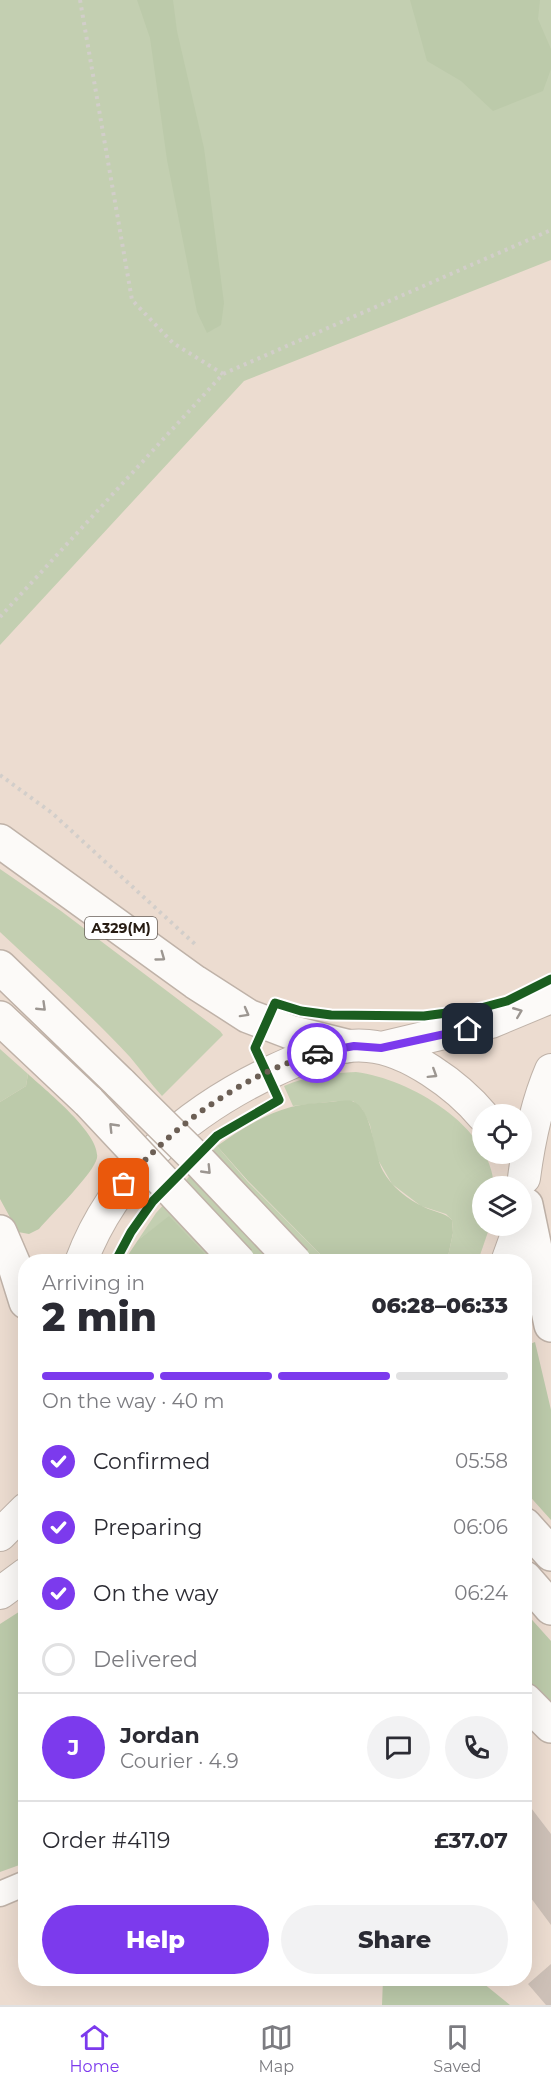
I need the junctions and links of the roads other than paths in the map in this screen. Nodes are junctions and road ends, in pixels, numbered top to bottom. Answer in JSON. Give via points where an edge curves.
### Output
{"nodes":[{"id":1,"x":0,"y":841,"type":"edge"},
{"id":2,"x":0,"y":967,"type":"edge"},
{"id":3,"x":551,"y":997,"type":"edge"},
{"id":4,"x":0,"y":1018,"type":"edge"},
{"id":5,"x":346,"y":1046,"type":"junction"},
{"id":6,"x":381,"y":1048,"type":"junction"},
{"id":7,"x":551,"y":1070,"type":"edge"},
{"id":8,"x":472,"y":1104,"type":"edge"},
{"id":9,"x":524,"y":1176,"type":"edge"},
{"id":10,"x":0,"y":1232,"type":"edge"},
{"id":11,"x":513,"y":1236,"type":"edge"},
{"id":12,"x":530,"y":1236,"type":"edge"},
{"id":13,"x":84,"y":1254,"type":"edge"},
{"id":14,"x":232,"y":1254,"type":"edge"},
{"id":15,"x":287,"y":1254,"type":"edge"},
{"id":16,"x":509,"y":1254,"type":"edge"},
{"id":17,"x":18,"y":1277,"type":"edge"},
{"id":18,"x":551,"y":1325,"type":"edge"},
{"id":19,"x":18,"y":1517,"type":"edge"},
{"id":20,"x":532,"y":1533,"type":"edge"},
{"id":21,"x":0,"y":1535,"type":"edge"},
{"id":22,"x":551,"y":1554,"type":"edge"},
{"id":23,"x":18,"y":1580,"type":"edge"},
{"id":24,"x":532,"y":1586,"type":"edge"},
{"id":25,"x":0,"y":1593,"type":"edge"},
{"id":26,"x":551,"y":1608,"type":"edge"},
{"id":27,"x":532,"y":1707,"type":"edge"},
{"id":28,"x":551,"y":1726,"type":"edge"},
{"id":29,"x":18,"y":1886,"type":"edge"},
{"id":30,"x":0,"y":1894,"type":"edge"}],
"edges":[{"from":1,"to":5,"type":"highway","number":"A329(M)","one_way":true,"via":[[232,1006],[266,1024]]},
{"from":2,"to":15,"type":"highway","one_way":true,"bridge":true,"via":[[201,1163]]},
{"from":6,"to":3,"type":"main road","one_way":true,"via":[[491,1022]]},
{"from":14,"to":4,"type":"highway","one_way":true,"bridge":true,"via":[[89,1102]]},
{"from":5,"to":6,"type":"main road"},
{"from":5,"to":13,"type":"main road","via":[[303,1057],[253,1081],[176,1131],[145,1158],[116,1194],[101,1216]]},
{"from":6,"to":8,"type":"main road","one_way":true,"via":[[435,1074]]},
{"from":7,"to":9,"type":"main road","via":[[533,1122]]},
{"from":10,"to":17,"type":"highway"},
{"from":11,"to":16,"type":"main road"},
{"from":12,"to":18,"type":"highway"},
{"from":19,"to":21,"type":"main road"},
{"from":20,"to":22,"type":"highway"},
{"from":23,"to":25,"type":"main road"},
{"from":24,"to":26,"type":"highway"},
{"from":27,"to":28,"type":"highway"},
{"from":29,"to":30,"type":"street"}]}
